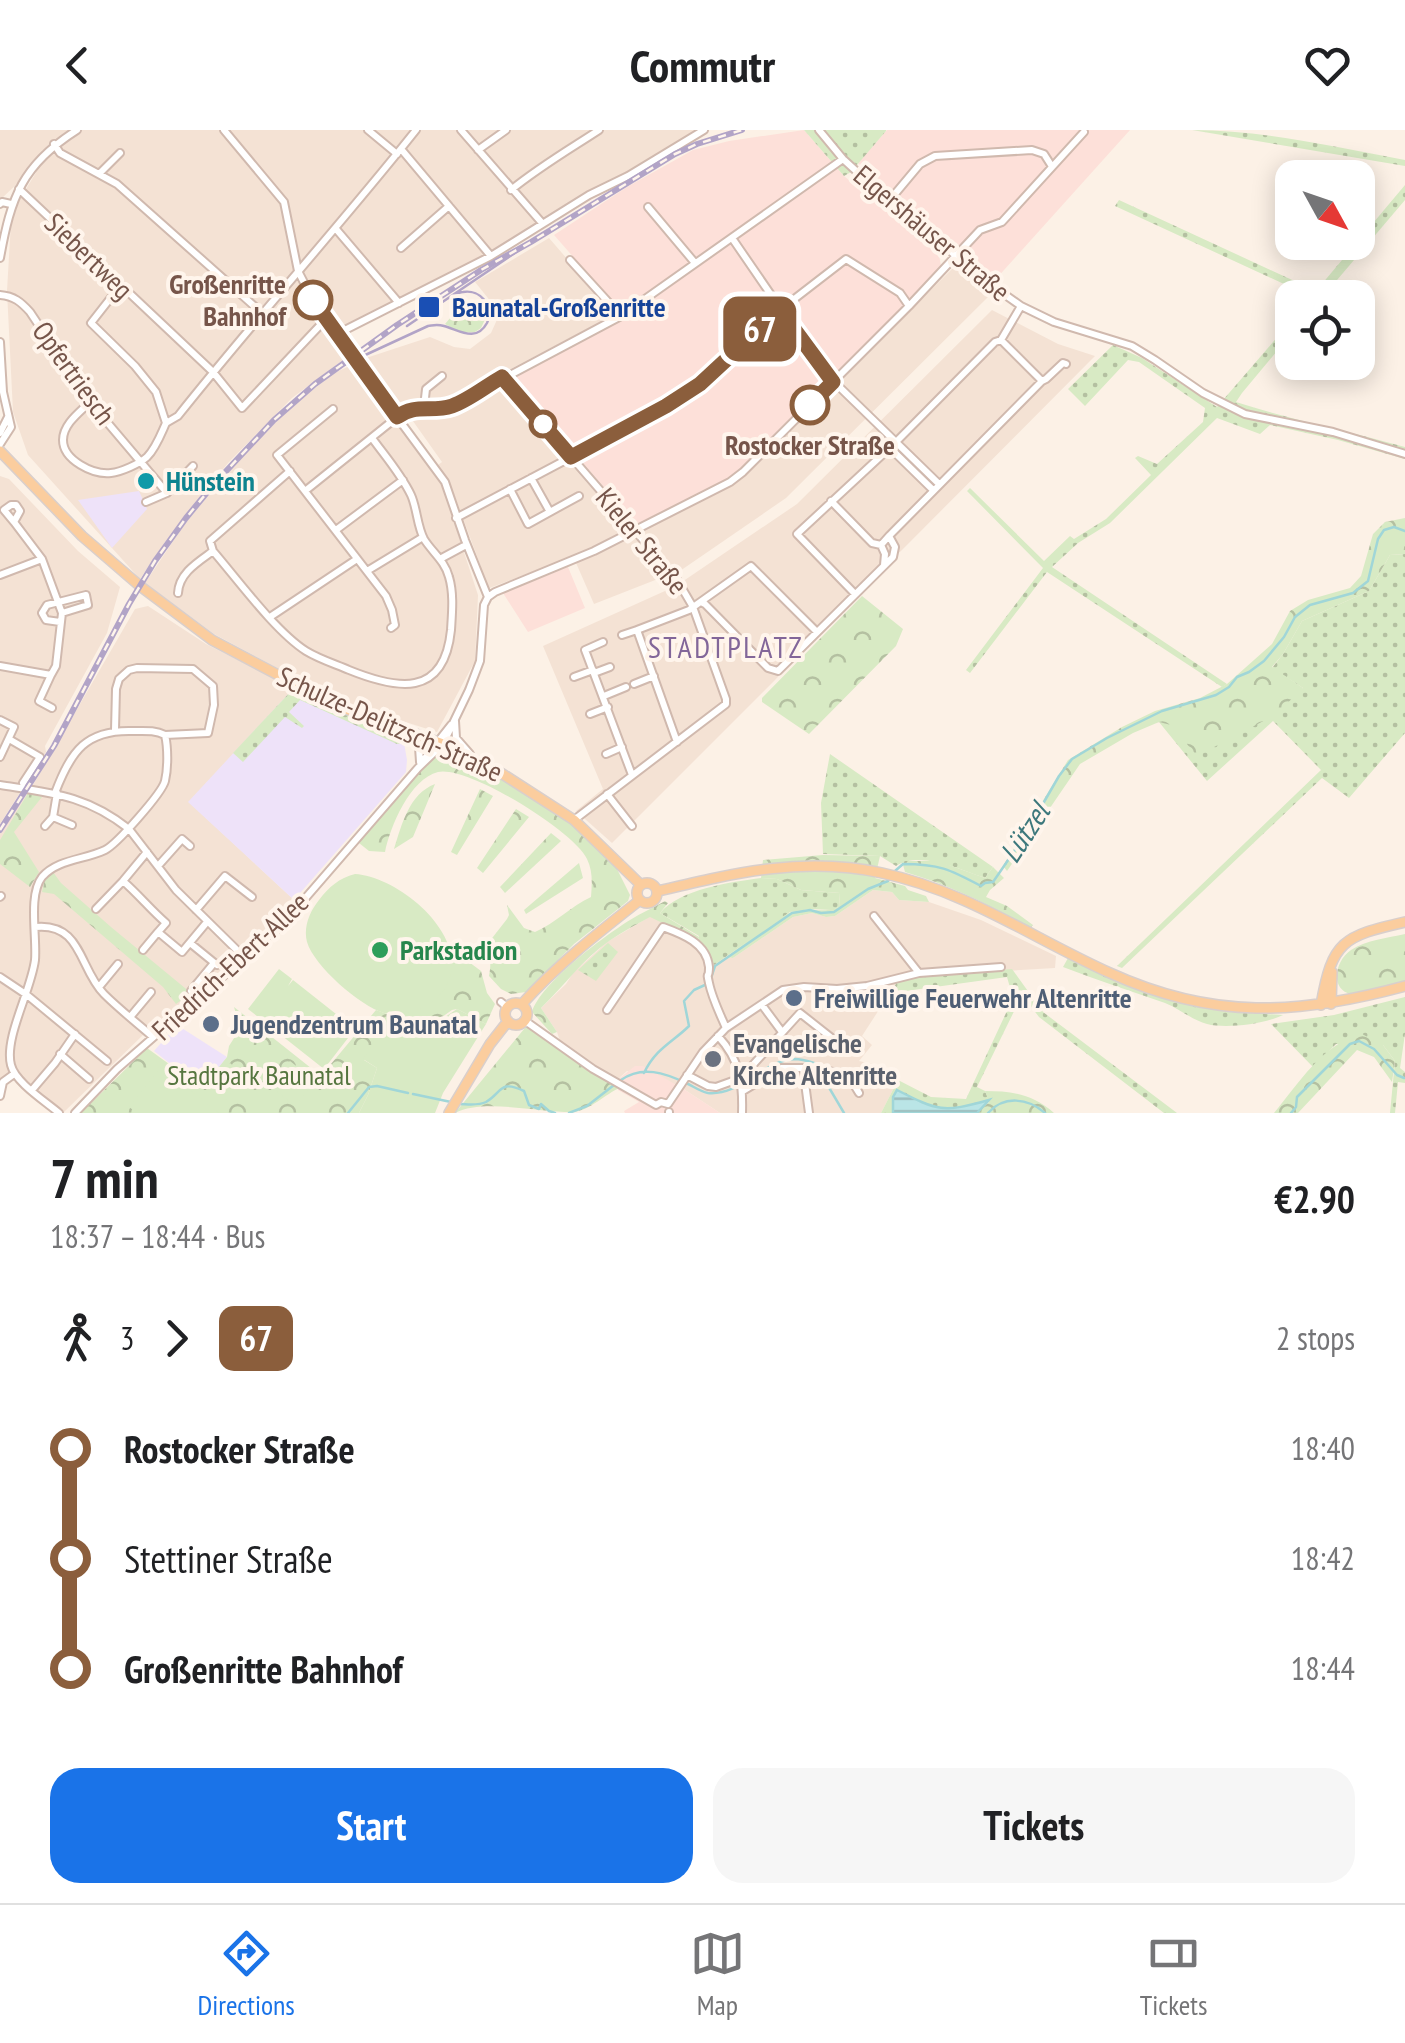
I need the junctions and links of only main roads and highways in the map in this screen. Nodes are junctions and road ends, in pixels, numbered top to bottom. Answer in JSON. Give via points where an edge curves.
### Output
{"nodes":[{"id":1,"x":0,"y":448,"type":"edge"},
{"id":2,"x":640,"y":885,"type":"junction"},
{"id":3,"x":658,"y":891,"type":"junction"},
{"id":4,"x":640,"y":900,"type":"junction"},
{"id":5,"x":1405,"y":923,"type":"edge"},
{"id":6,"x":1332,"y":982,"type":"junction"},
{"id":7,"x":1405,"y":986,"type":"edge"},
{"id":8,"x":1358,"y":999,"type":"junction"},
{"id":9,"x":522,"y":1004,"type":"junction"},
{"id":10,"x":1326,"y":1005,"type":"junction"},
{"id":11,"x":508,"y":1022,"type":"junction"},
{"id":12,"x":450,"y":1111,"type":"edge"}],
"edges":[{"from":1,"to":2,"type":"main road","name":"Schulze-Delitzsch-Straße","via":[[104,556],[212,640],[335,706],[439,743],[524,786],[574,820]]},
{"from":2,"to":3,"type":"main road","via":[[651,883]]},
{"from":2,"to":4,"type":"main road"},
{"from":3,"to":4,"type":"main road","via":[[652,902]]},
{"from":3,"to":10,"type":"main road","via":[[757,869],[878,872],[967,900],[1107,972],[1170,995],[1252,1009]]},
{"from":4,"to":9,"type":"main road","via":[[582,944]]},
{"from":5,"to":6,"type":"main road","via":[[1352,941],[1334,963]]},
{"from":5,"to":10,"type":"main road","via":[[1363,933],[1340,948],[1328,968]]},
{"from":6,"to":8,"type":"main road"},
{"from":6,"to":10,"type":"main road"},
{"from":7,"to":8,"type":"main road"},
{"from":8,"to":10,"type":"main road"},
{"from":9,"to":11,"type":"main road","via":[[524,1020]]},
{"from":9,"to":11,"type":"main road","via":[[504,1004]]},
{"from":11,"to":12,"type":"main road"}]}
